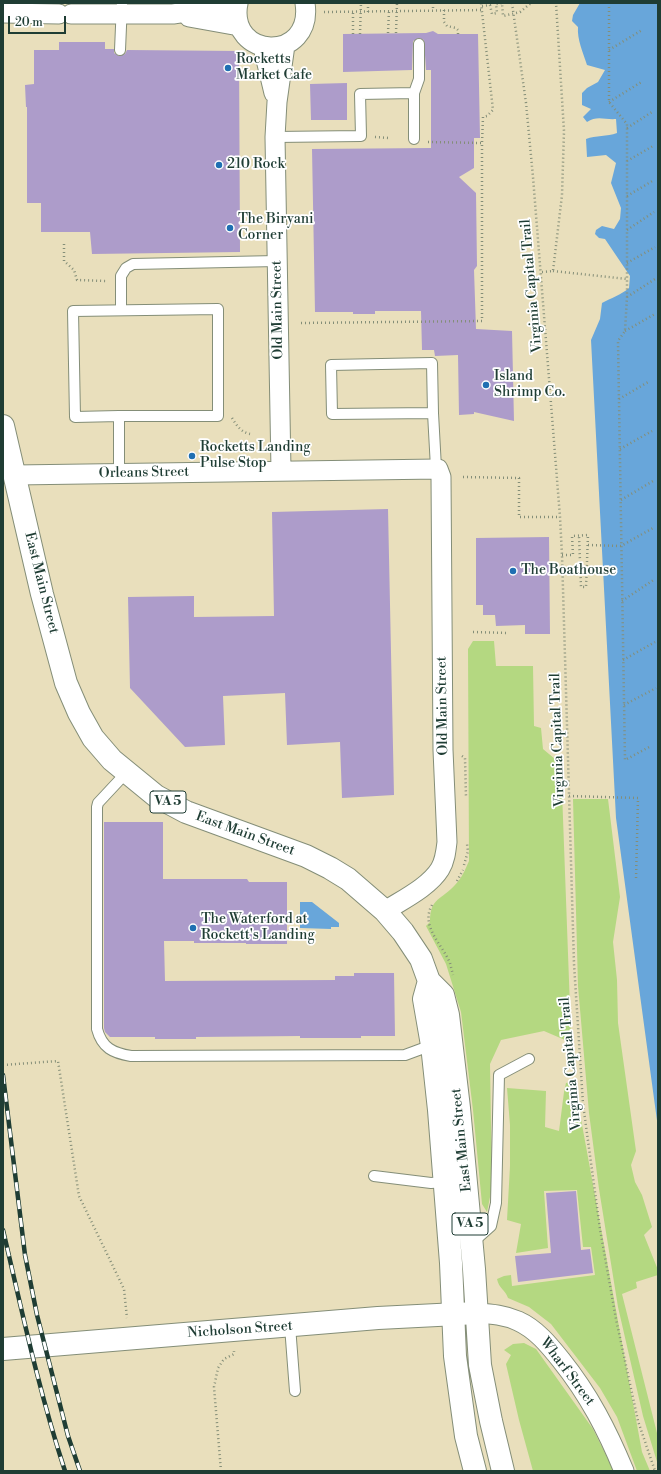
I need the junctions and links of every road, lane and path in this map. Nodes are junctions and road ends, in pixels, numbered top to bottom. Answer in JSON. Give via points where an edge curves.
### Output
{"nodes":[{"id":1,"x":238,"y":3,"type":"edge"},
{"id":2,"x":305,"y":3,"type":"edge"},
{"id":3,"x":361,"y":3,"type":"edge"},
{"id":4,"x":368,"y":3,"type":"edge"},
{"id":5,"x":397,"y":3,"type":"edge"},
{"id":6,"x":433,"y":3,"type":"edge"},
{"id":7,"x":512,"y":3,"type":"edge"},
{"id":8,"x":531,"y":3,"type":"edge"},
{"id":9,"x":556,"y":3,"type":"edge"},
{"id":10,"x":609,"y":3,"type":"edge"},
{"id":11,"x":482,"y":4,"type":"edge"},
{"id":12,"x":122,"y":9,"type":"edge"},
{"id":13,"x":444,"y":10,"type":"junction"},
{"id":14,"x":482,"y":10,"type":"junction"},
{"id":15,"x":389,"y":11,"type":"junction"},
{"id":16,"x":397,"y":11,"type":"junction"},
{"id":17,"x":433,"y":11,"type":"junction"},
{"id":18,"x":324,"y":12,"type":"dead end"},
{"id":19,"x":353,"y":12,"type":"junction"},
{"id":20,"x":361,"y":12,"type":"junction"},
{"id":21,"x":368,"y":12,"type":"junction"},
{"id":22,"x":3,"y":13,"type":"edge"},
{"id":23,"x":174,"y":14,"type":"junction"},
{"id":24,"x":513,"y":15,"type":"junction"},
{"id":25,"x":239,"y":26,"type":"junction"},
{"id":26,"x":642,"y":30,"type":"dead end"},
{"id":27,"x":388,"y":33,"type":"dead end"},
{"id":28,"x":396,"y":33,"type":"dead end"},
{"id":29,"x":353,"y":34,"type":"dead end"},
{"id":30,"x":360,"y":34,"type":"dead end"},
{"id":31,"x":458,"y":34,"type":"dead end"},
{"id":32,"x":419,"y":44,"type":"dead end"},
{"id":33,"x":285,"y":45,"type":"junction"},
{"id":34,"x":263,"y":47,"type":"junction"},
{"id":35,"x":120,"y":50,"type":"dead end"},
{"id":36,"x":609,"y":50,"type":"junction"},
{"id":37,"x":643,"y":80,"type":"dead end"},
{"id":38,"x":414,"y":92,"type":"junction"},
{"id":39,"x":276,"y":102,"type":"junction"},
{"id":40,"x":609,"y":102,"type":"junction"},
{"id":41,"x":652,"y":112,"type":"dead end"},
{"id":42,"x":627,"y":128,"type":"junction"},
{"id":43,"x":275,"y":137,"type":"junction"},
{"id":44,"x":372,"y":137,"type":"dead end"},
{"id":45,"x":389,"y":138,"type":"dead end"},
{"id":46,"x":418,"y":141,"type":"joint"},
{"id":47,"x":482,"y":143,"type":"junction"},
{"id":48,"x":653,"y":146,"type":"dead end"},
{"id":49,"x":627,"y":161,"type":"junction"},
{"id":50,"x":654,"y":180,"type":"dead end"},
{"id":51,"x":627,"y":196,"type":"junction"},
{"id":52,"x":654,"y":212,"type":"dead end"},
{"id":53,"x":627,"y":230,"type":"junction"},
{"id":54,"x":64,"y":244,"type":"dead end"},
{"id":55,"x":655,"y":247,"type":"dead end"},
{"id":56,"x":278,"y":261,"type":"junction"},
{"id":57,"x":627,"y":263,"type":"junction"},
{"id":58,"x":553,"y":271,"type":"junction"},
{"id":59,"x":542,"y":272,"type":"junction"},
{"id":60,"x":627,"y":278,"type":"junction"},
{"id":61,"x":655,"y":279,"type":"dead end"},
{"id":62,"x":121,"y":281,"type":"junction"},
{"id":63,"x":627,"y":297,"type":"junction"},
{"id":64,"x":121,"y":310,"type":"junction"},
{"id":65,"x":655,"y":314,"type":"dead end"},
{"id":66,"x":301,"y":323,"type":"dead end"},
{"id":67,"x":625,"y":331,"type":"junction"},
{"id":68,"x":650,"y":381,"type":"dead end"},
{"id":69,"x":619,"y":399,"type":"junction"},
{"id":70,"x":432,"y":412,"type":"junction"},
{"id":71,"x":119,"y":416,"type":"junction"},
{"id":72,"x":232,"y":418,"type":"dead end"},
{"id":73,"x":3,"y":426,"type":"edge"},
{"id":74,"x":652,"y":431,"type":"dead end"},
{"id":75,"x":250,"y":434,"type":"dead end"},
{"id":76,"x":620,"y":449,"type":"junction"},
{"id":77,"x":281,"y":470,"type":"junction"},
{"id":78,"x":438,"y":470,"type":"junction"},
{"id":79,"x":119,"y":473,"type":"junction"},
{"id":80,"x":15,"y":475,"type":"junction"},
{"id":81,"x":463,"y":478,"type":"dead end"},
{"id":82,"x":653,"y":481,"type":"dead end"},
{"id":83,"x":620,"y":500,"type":"junction"},
{"id":84,"x":560,"y":517,"type":"junction"},
{"id":85,"x":653,"y":528,"type":"dead end"},
{"id":86,"x":579,"y":536,"type":"junction"},
{"id":87,"x":588,"y":545,"type":"junction"},
{"id":88,"x":621,"y":546,"type":"junction"},
{"id":89,"x":562,"y":555,"type":"junction"},
{"id":90,"x":655,"y":579,"type":"dead end"},
{"id":91,"x":622,"y":601,"type":"junction"},
{"id":92,"x":473,"y":632,"type":"dead end"},
{"id":93,"x":507,"y":633,"type":"dead end"},
{"id":94,"x":655,"y":642,"type":"dead end"},
{"id":95,"x":623,"y":660,"type":"junction"},
{"id":96,"x":656,"y":688,"type":"dead end"},
{"id":97,"x":624,"y":705,"type":"junction"},
{"id":98,"x":651,"y":746,"type":"dead end"},
{"id":99,"x":126,"y":773,"type":"junction"},
{"id":100,"x":569,"y":796,"type":"junction"},
{"id":101,"x":636,"y":879,"type":"dead end"},
{"id":102,"x":385,"y":912,"type":"junction"},
{"id":103,"x":429,"y":981,"type":"junction"},
{"id":104,"x":432,"y":1045,"type":"junction"},
{"id":105,"x":529,"y":1059,"type":"dead end"},
{"id":106,"x":3,"y":1065,"type":"edge"},
{"id":107,"x":374,"y":1176,"type":"dead end"},
{"id":108,"x":444,"y":1182,"type":"junction"},
{"id":109,"x":472,"y":1243,"type":"junction"},
{"id":110,"x":477,"y":1313,"type":"junction"},
{"id":111,"x":454,"y":1314,"type":"junction"},
{"id":112,"x":290,"y":1326,"type":"junction"},
{"id":113,"x":129,"y":1338,"type":"junction"},
{"id":114,"x":234,"y":1347,"type":"dead end"},
{"id":115,"x":3,"y":1349,"type":"edge"},
{"id":116,"x":295,"y":1391,"type":"dead end"},
{"id":117,"x":221,"y":1471,"type":"edge"},
{"id":118,"x":475,"y":1471,"type":"edge"},
{"id":119,"x":503,"y":1471,"type":"edge"},
{"id":120,"x":624,"y":1471,"type":"edge"},
{"id":121,"x":655,"y":1471,"type":"edge"}],
"edges":[{"from":1,"to":23,"type":"street"},
{"from":1,"to":25,"type":"street"},
{"from":2,"to":33,"type":"street","via":[[305,23],[301,32]]},
{"from":3,"to":20,"type":"path"},
{"from":4,"to":21,"type":"path"},
{"from":5,"to":16,"type":"path"},
{"from":6,"to":17,"type":"path"},
{"from":7,"to":24,"type":"path","name":"Virginia Capital Trail"},
{"from":8,"to":24,"type":"path"},
{"from":9,"to":58,"type":"path","via":[[564,131],[562,195]]},
{"from":10,"to":36,"type":"path"},
{"from":11,"to":14,"type":"path"},
{"from":11,"to":24,"type":"path","via":[[490,4],[492,14],[497,13],[496,4],[502,3],[503,16]]},
{"from":12,"to":22,"type":"street","via":[[65,14]]},
{"from":12,"to":23,"type":"street"},
{"from":12,"to":35,"type":"lane"},
{"from":13,"to":14,"type":"path"},
{"from":13,"to":17,"type":"path"},
{"from":13,"to":31,"type":"path","via":[[444,22],[447,26],[456,28]]},
{"from":14,"to":47,"type":"path","via":[[493,110],[483,117]]},
{"from":15,"to":16,"type":"path"},
{"from":15,"to":21,"type":"path"},
{"from":15,"to":27,"type":"path"},
{"from":16,"to":17,"type":"path"},
{"from":16,"to":28,"type":"path"},
{"from":18,"to":19,"type":"path"},
{"from":19,"to":20,"type":"path"},
{"from":19,"to":29,"type":"path"},
{"from":20,"to":21,"type":"path"},
{"from":20,"to":30,"type":"path"},
{"from":23,"to":25,"type":"street"},
{"from":24,"to":59,"type":"path","name":"Virginia Capital Trail","via":[[526,103]]},
{"from":25,"to":34,"type":"street","via":[[245,36]]},
{"from":26,"to":36,"type":"path"},
{"from":32,"to":38,"type":"lane","via":[[419,79]]},
{"from":33,"to":34,"type":"street"},
{"from":33,"to":39,"type":"street","name":"Old Main Street"},
{"from":34,"to":39,"type":"street","name":"Old Main Street"},
{"from":36,"to":40,"type":"path"},
{"from":37,"to":40,"type":"path"},
{"from":38,"to":43,"type":"lane","via":[[360,94],[361,136]]},
{"from":38,"to":46,"type":"lane"},
{"from":39,"to":43,"type":"street","name":"Old Main Street"},
{"from":40,"to":42,"type":"path","via":[[627,124]]},
{"from":41,"to":42,"type":"path"},
{"from":42,"to":49,"type":"path"},
{"from":43,"to":56,"type":"street","name":"Old Main Street"},
{"from":44,"to":45,"type":"path"},
{"from":46,"to":47,"type":"path"},
{"from":47,"to":66,"type":"path","via":[[482,320]]},
{"from":48,"to":49,"type":"path"},
{"from":49,"to":51,"type":"path"},
{"from":50,"to":51,"type":"path"},
{"from":51,"to":53,"type":"path"},
{"from":52,"to":53,"type":"path"},
{"from":53,"to":57,"type":"path"},
{"from":54,"to":62,"type":"path","via":[[64,261],[74,270],[77,280]]},
{"from":55,"to":57,"type":"path"},
{"from":56,"to":62,"type":"lane","via":[[133,264],[126,268]]},
{"from":56,"to":77,"type":"street","name":"Old Main Street"},
{"from":57,"to":60,"type":"path"},
{"from":58,"to":59,"type":"path"},
{"from":58,"to":60,"type":"path"},
{"from":59,"to":84,"type":"path","name":"Virginia Capital Trail"},
{"from":60,"to":63,"type":"path"},
{"from":61,"to":63,"type":"path"},
{"from":62,"to":64,"type":"lane"},
{"from":63,"to":67,"type":"path"},
{"from":64,"to":71,"type":"lane","via":[[73,311],[75,416]]},
{"from":64,"to":71,"type":"lane","via":[[218,309],[218,416]]},
{"from":65,"to":67,"type":"path"},
{"from":67,"to":69,"type":"path","via":[[618,341]]},
{"from":68,"to":69,"type":"path"},
{"from":69,"to":76,"type":"path"},
{"from":70,"to":70,"type":"lane","via":[[432,363],[331,365],[332,414]]},
{"from":70,"to":78,"type":"lane"},
{"from":71,"to":79,"type":"lane"},
{"from":72,"to":75,"type":"path","via":[[240,430]]},
{"from":73,"to":80,"type":"main road","name":"East Main Street","number":"VA 5"},
{"from":74,"to":76,"type":"path"},
{"from":76,"to":83,"type":"path"},
{"from":77,"to":78,"type":"street","name":"Orleans Street"},
{"from":77,"to":79,"type":"street","name":"Orleans Street"},
{"from":78,"to":102,"type":"street","name":"Old Main Street","via":[[441,485],[446,856],[435,877]]},
{"from":79,"to":80,"type":"street","name":"Orleans Street"},
{"from":80,"to":99,"type":"main road","name":"East Main Street","number":"VA 5","via":[[42,594],[66,683],[93,738]]},
{"from":81,"to":84,"type":"path","via":[[519,478],[520,517]]},
{"from":82,"to":83,"type":"path"},
{"from":83,"to":88,"type":"path"},
{"from":84,"to":89,"type":"path","name":"Virginia Capital Trail"},
{"from":85,"to":88,"type":"path"},
{"from":86,"to":87,"type":"path","via":[[588,535]]},
{"from":86,"to":87,"type":"path","via":[[581,587],[586,587]]},
{"from":86,"to":89,"type":"path","via":[[572,536],[573,555]]},
{"from":87,"to":88,"type":"path"},
{"from":88,"to":91,"type":"path"},
{"from":89,"to":100,"type":"path","name":"Virginia Capital Trail"},
{"from":90,"to":91,"type":"path"},
{"from":91,"to":95,"type":"path"},
{"from":92,"to":93,"type":"path"},
{"from":94,"to":95,"type":"path"},
{"from":95,"to":97,"type":"path"},
{"from":96,"to":97,"type":"path"},
{"from":97,"to":98,"type":"path","via":[[625,760]]},
{"from":99,"to":102,"type":"main road","name":"East Main Street","number":"VA 5","via":[[156,796],[186,812],[306,856],[330,868]]},
{"from":99,"to":104,"type":"lane","via":[[97,807],[97,1029],[102,1042],[120,1054],[131,1056],[405,1055]]},
{"from":100,"to":101,"type":"path","via":[[638,798]]},
{"from":100,"to":121,"type":"path","name":"Virginia Capital Trail","via":[[579,1054],[592,1172],[615,1311],[638,1421]]},
{"from":102,"to":103,"type":"main road","name":"East Main Street","number":"VA 5","via":[[404,932],[421,959]]},
{"from":103,"to":104,"type":"main road","name":"East Main Street","number":"VA 5","via":[[424,999]]},
{"from":103,"to":109,"type":"main road","name":"East Main Street","number":"VA 5","via":[[443,995],[448,1015]]},
{"from":104,"to":108,"type":"main road","name":"East Main Street","number":"VA 5"},
{"from":105,"to":109,"type":"lane","via":[[498,1076],[496,1203],[491,1226]]},
{"from":106,"to":113,"type":"path","via":[[58,1061],[79,1196],[124,1289]]},
{"from":107,"to":108,"type":"lane","via":[[431,1183]]},
{"from":108,"to":111,"type":"main road","name":"East Main Street","number":"VA 5"},
{"from":109,"to":110,"type":"main road","name":"East Main Street","number":"VA 5"},
{"from":110,"to":111,"type":"main road","name":"Nicholson Street"},
{"from":110,"to":119,"type":"main road","name":"East Main Street","number":"VA 5","via":[[481,1374]]},
{"from":110,"to":120,"type":"street","name":"Wharf Street","via":[[497,1314],[520,1322],[536,1332],[548,1344],[596,1410]]},
{"from":111,"to":112,"type":"main road","name":"Nicholson Street"},
{"from":111,"to":118,"type":"main road","name":"East Main Street","number":"VA 5","via":[[455,1356],[463,1422]]},
{"from":112,"to":113,"type":"main road","name":"Nicholson Street"},
{"from":112,"to":116,"type":"lane"},
{"from":113,"to":115,"type":"main road","name":"Nicholson Street"},
{"from":114,"to":117,"type":"path","via":[[234,1354],[224,1360],[218,1368],[214,1387]]}]}
